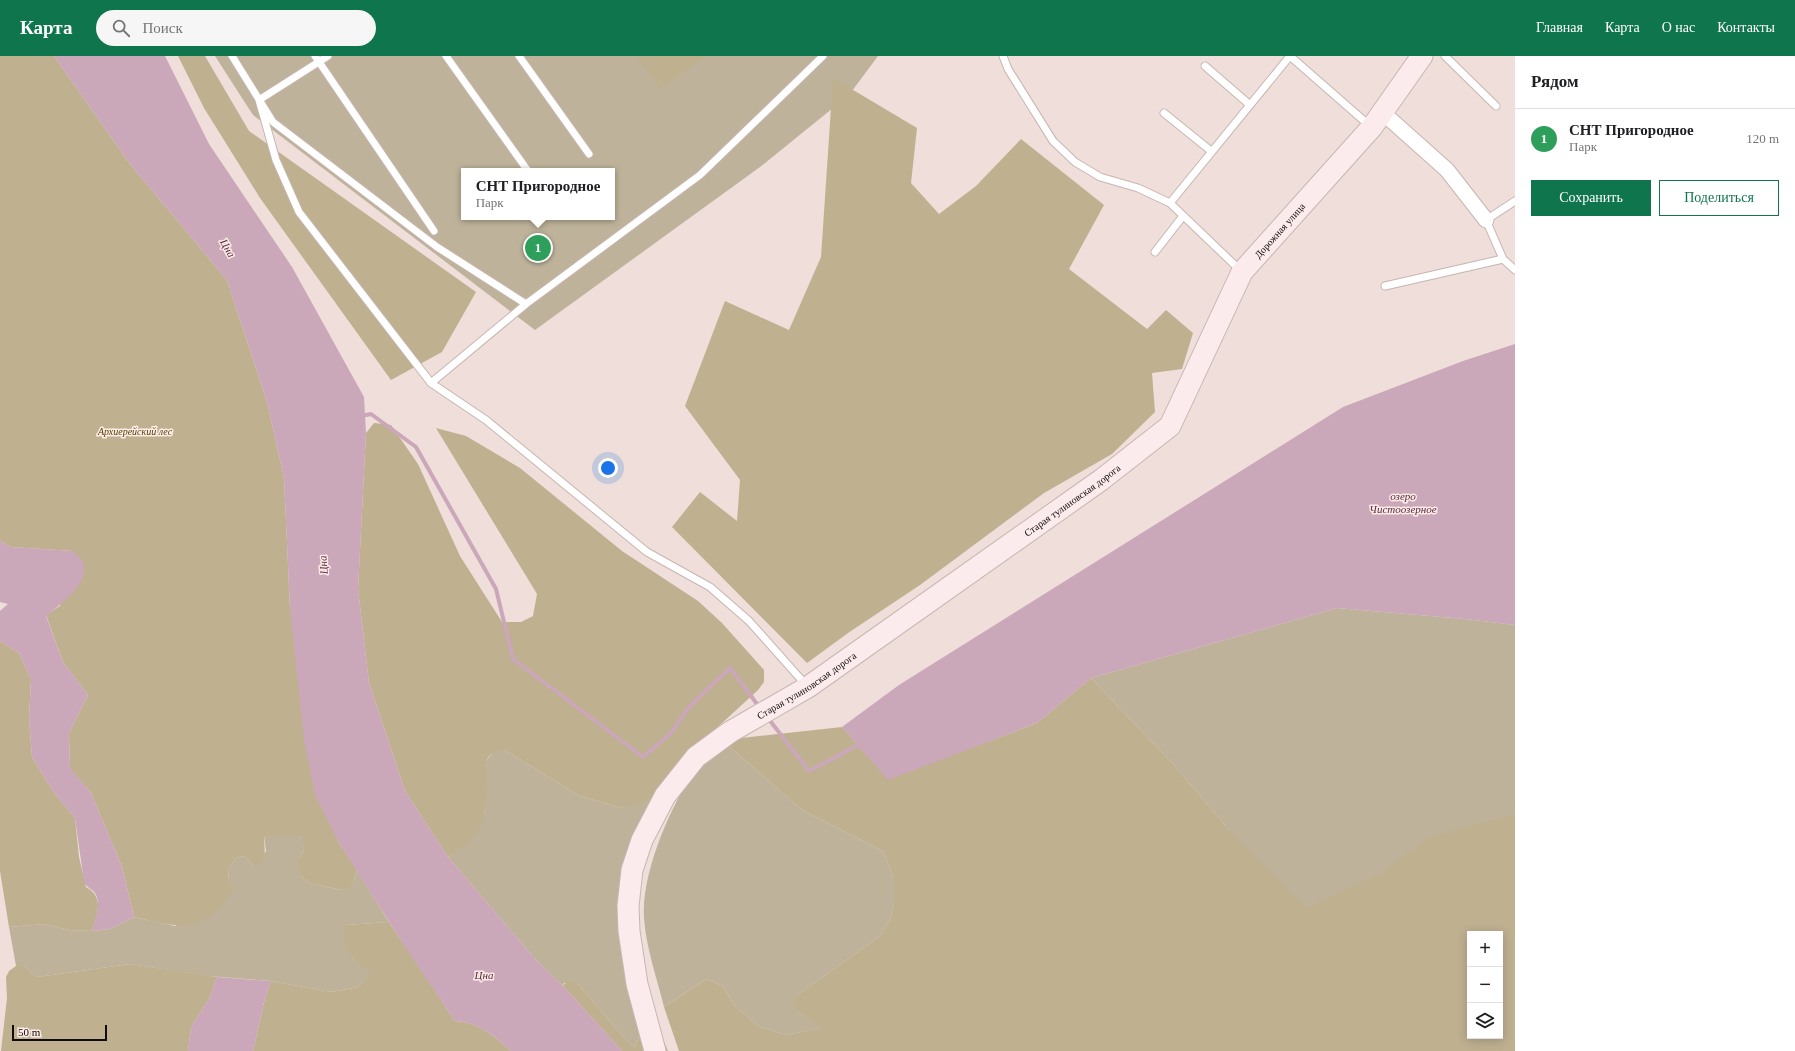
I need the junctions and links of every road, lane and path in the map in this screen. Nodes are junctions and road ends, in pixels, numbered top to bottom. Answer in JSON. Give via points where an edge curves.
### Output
{"nodes":[{"id":1,"x":232,"y":56,"type":"edge"},
{"id":2,"x":328,"y":56,"type":"edge"},
{"id":3,"x":446,"y":56,"type":"edge"},
{"id":4,"x":518,"y":56,"type":"edge"},
{"id":5,"x":1003,"y":56,"type":"edge"},
{"id":6,"x":1290,"y":56,"type":"edge"},
{"id":7,"x":1422,"y":56,"type":"edge"},
{"id":8,"x":1445,"y":56,"type":"edge"},
{"id":9,"x":821,"y":57,"type":"edge"},
{"id":10,"x":317,"y":59,"type":"edge"},
{"id":11,"x":1205,"y":66,"type":"dead end"},
{"id":12,"x":259,"y":100,"type":"junction"},
{"id":13,"x":1250,"y":106,"type":"junction"},
{"id":14,"x":1496,"y":106,"type":"dead end"},
{"id":15,"x":1164,"y":113,"type":"dead end"},
{"id":16,"x":1377,"y":120,"type":"junction"},
{"id":17,"x":1211,"y":151,"type":"junction"},
{"id":18,"x":589,"y":154,"type":"dead end"},
{"id":19,"x":526,"y":168,"type":"edge"},
{"id":20,"x":1515,"y":201,"type":"edge"},
{"id":21,"x":1170,"y":203,"type":"junction"},
{"id":22,"x":1183,"y":216,"type":"junction"},
{"id":23,"x":1486,"y":220,"type":"junction"},
{"id":24,"x":434,"y":231,"type":"dead end"},
{"id":25,"x":1155,"y":252,"type":"dead end"},
{"id":26,"x":1503,"y":259,"type":"junction"},
{"id":27,"x":1515,"y":270,"type":"edge"},
{"id":28,"x":1242,"y":272,"type":"junction"},
{"id":29,"x":1385,"y":286,"type":"dead end"},
{"id":30,"x":526,"y":304,"type":"junction"},
{"id":31,"x":431,"y":383,"type":"junction"},
{"id":32,"x":1170,"y":426,"type":"joint"},
{"id":33,"x":808,"y":687,"type":"junction"},
{"id":34,"x":655,"y":1051,"type":"edge"}],
"edges":[{"from":1,"to":12,"type":"lane"},
{"from":2,"to":10,"type":"lane"},
{"from":3,"to":19,"type":"lane"},
{"from":4,"to":18,"type":"lane"},
{"from":5,"to":21,"type":"lane","via":[[1008,69],[1053,141],[1076,162],[1100,177],[1138,188]]},
{"from":6,"to":13,"type":"lane"},
{"from":6,"to":16,"type":"lane"},
{"from":7,"to":16,"type":"street","name":"Дорожная улица"},
{"from":8,"to":14,"type":"lane"},
{"from":9,"to":30,"type":"lane","via":[[700,175]]},
{"from":10,"to":12,"type":"lane"},
{"from":10,"to":24,"type":"lane"},
{"from":11,"to":13,"type":"lane"},
{"from":12,"to":30,"type":"lane","via":[[273,122],[437,248]]},
{"from":12,"to":31,"type":"lane","via":[[276,160],[299,212]]},
{"from":13,"to":17,"type":"lane"},
{"from":15,"to":17,"type":"lane"},
{"from":16,"to":23,"type":"street","via":[[1447,170]]},
{"from":16,"to":28,"type":"street","name":"Дорожная улица"},
{"from":17,"to":21,"type":"lane"},
{"from":20,"to":23,"type":"lane"},
{"from":21,"to":22,"type":"lane"},
{"from":22,"to":25,"type":"lane"},
{"from":22,"to":28,"type":"lane"},
{"from":23,"to":26,"type":"lane"},
{"from":26,"to":27,"type":"lane"},
{"from":26,"to":29,"type":"lane"},
{"from":28,"to":32,"type":"street","name":"Дорожная улица"},
{"from":30,"to":31,"type":"lane"},
{"from":31,"to":33,"type":"lane","via":[[486,420],[647,552],[710,587],[749,621]]},
{"from":32,"to":33,"type":"street","name":"Старая тулиновская дорога","via":[[1100,480]]},
{"from":33,"to":34,"type":"street","name":"Старая тулиновская дорога","via":[[730,732],[696,757],[665,796],[642,840],[632,870],[628,906],[629,931],[637,984]]}]}
